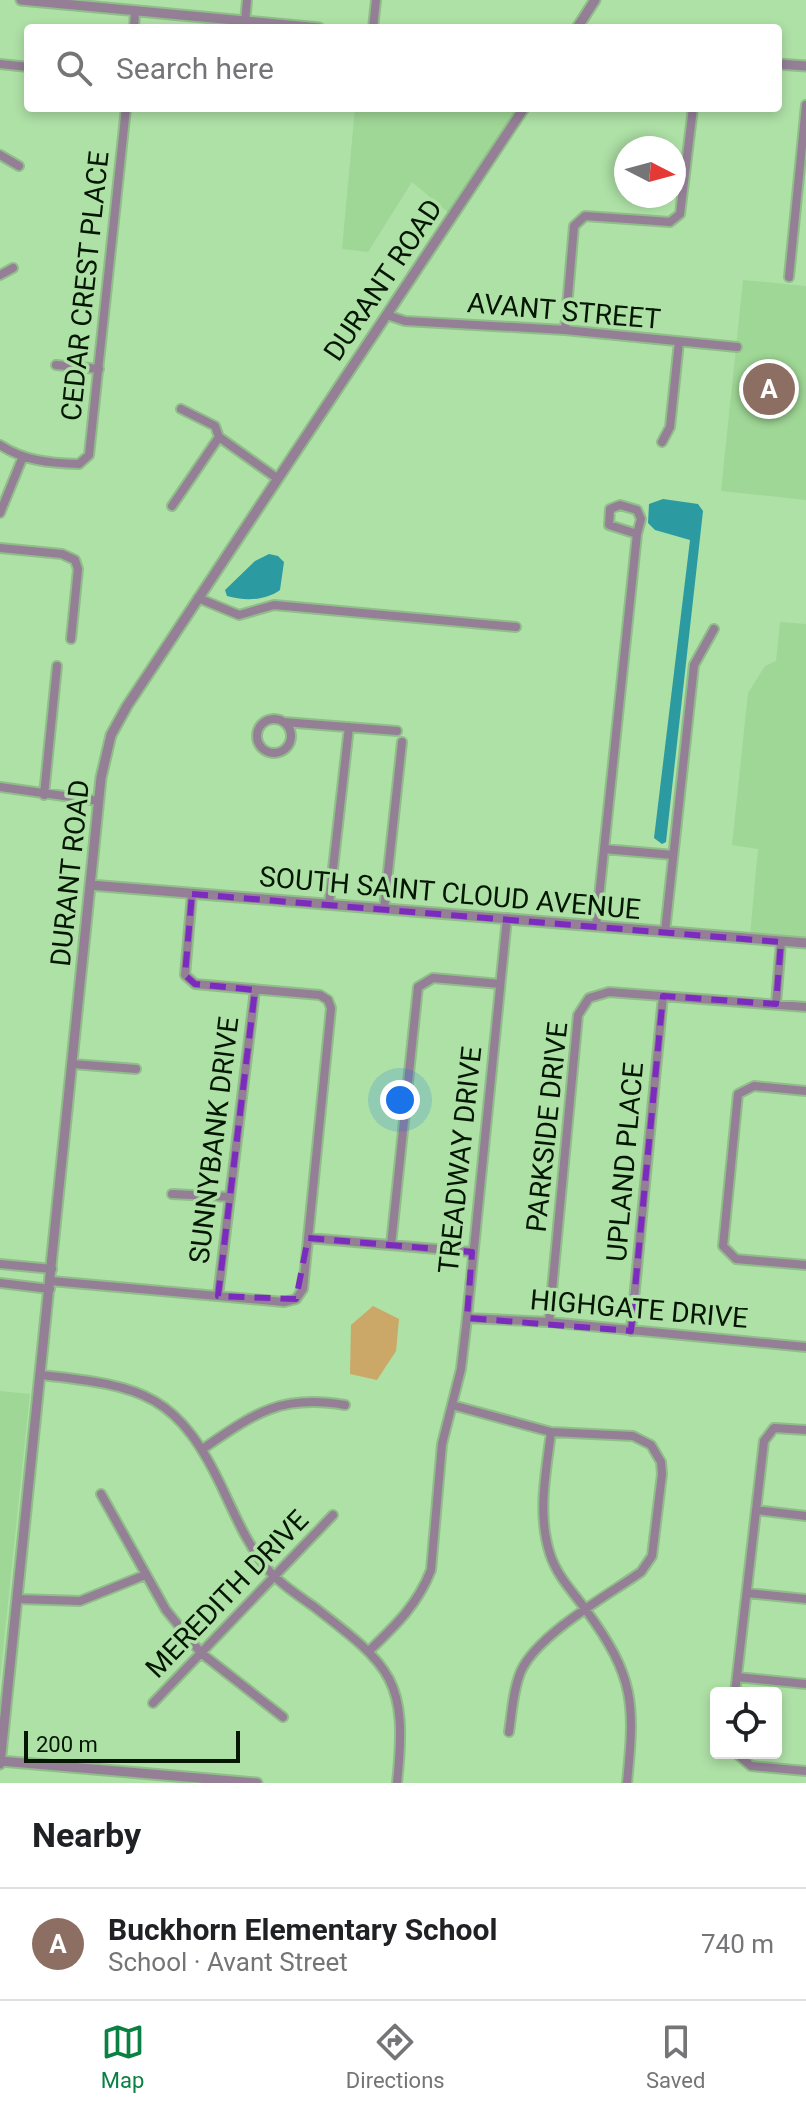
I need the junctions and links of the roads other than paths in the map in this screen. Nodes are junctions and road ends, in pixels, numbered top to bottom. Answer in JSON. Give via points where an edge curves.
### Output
{"nodes":[{"id":1,"x":21,"y":0,"type":"edge"},
{"id":2,"x":247,"y":0,"type":"edge"},
{"id":3,"x":376,"y":0,"type":"edge"},
{"id":4,"x":595,"y":0,"type":"edge"},
{"id":5,"x":135,"y":12,"type":"junction"},
{"id":6,"x":245,"y":22,"type":"junction"},
{"id":7,"x":134,"y":24,"type":"edge"},
{"id":8,"x":270,"y":24,"type":"edge"},
{"id":9,"x":373,"y":24,"type":"edge"},
{"id":10,"x":580,"y":24,"type":"edge"},
{"id":11,"x":0,"y":64,"type":"edge"},
{"id":12,"x":782,"y":64,"type":"edge"},
{"id":13,"x":806,"y":66,"type":"edge"},
{"id":14,"x":24,"y":67,"type":"edge"},
{"id":15,"x":806,"y":105,"type":"edge"},
{"id":16,"x":126,"y":112,"type":"edge"},
{"id":17,"x":521,"y":112,"type":"edge"},
{"id":18,"x":693,"y":112,"type":"edge"},
{"id":19,"x":0,"y":155,"type":"edge"},
{"id":20,"x":19,"y":166,"type":"dead end"},
{"id":21,"x":13,"y":268,"type":"dead end"},
{"id":22,"x":0,"y":275,"type":"edge"},
{"id":23,"x":789,"y":277,"type":"dead end"},
{"id":24,"x":387,"y":315,"type":"junction"},
{"id":25,"x":565,"y":330,"type":"junction"},
{"id":26,"x":679,"y":342,"type":"junction"},
{"id":27,"x":737,"y":347,"type":"dead end"},
{"id":28,"x":56,"y":365,"type":"dead end"},
{"id":29,"x":99,"y":369,"type":"junction"},
{"id":30,"x":181,"y":409,"type":"dead end"},
{"id":31,"x":219,"y":437,"type":"junction"},
{"id":32,"x":662,"y":442,"type":"dead end"},
{"id":33,"x":0,"y":445,"type":"edge"},
{"id":34,"x":22,"y":459,"type":"junction"},
{"id":35,"x":278,"y":479,"type":"junction"},
{"id":36,"x":172,"y":506,"type":"dead end"},
{"id":37,"x":0,"y":513,"type":"edge"},
{"id":38,"x":637,"y":534,"type":"junction"},
{"id":39,"x":0,"y":548,"type":"edge"},
{"id":40,"x":198,"y":598,"type":"junction"},
{"id":41,"x":516,"y":627,"type":"dead end"},
{"id":42,"x":714,"y":629,"type":"dead end"},
{"id":43,"x":71,"y":639,"type":"dead end"},
{"id":44,"x":57,"y":666,"type":"dead end"},
{"id":45,"x":284,"y":722,"type":"junction"},
{"id":46,"x":349,"y":727,"type":"junction"},
{"id":47,"x":397,"y":731,"type":"dead end"},
{"id":48,"x":402,"y":742,"type":"dead end"},
{"id":49,"x":0,"y":787,"type":"edge"},
{"id":50,"x":44,"y":795,"type":"junction"},
{"id":51,"x":99,"y":801,"type":"junction"},
{"id":52,"x":604,"y":849,"type":"junction"},
{"id":53,"x":673,"y":855,"type":"junction"},
{"id":54,"x":90,"y":885,"type":"junction"},
{"id":55,"x":192,"y":894,"type":"junction"},
{"id":56,"x":329,"y":904,"type":"junction"},
{"id":57,"x":384,"y":909,"type":"junction"},
{"id":58,"x":507,"y":918,"type":"junction"},
{"id":59,"x":596,"y":926,"type":"junction"},
{"id":60,"x":665,"y":932,"type":"junction"},
{"id":61,"x":781,"y":942,"type":"junction"},
{"id":62,"x":806,"y":943,"type":"edge"},
{"id":63,"x":500,"y":984,"type":"junction"},
{"id":64,"x":255,"y":990,"type":"junction"},
{"id":65,"x":663,"y":996,"type":"junction"},
{"id":66,"x":776,"y":1004,"type":"junction"},
{"id":67,"x":806,"y":1007,"type":"edge"},
{"id":68,"x":73,"y":1064,"type":"junction"},
{"id":69,"x":136,"y":1069,"type":"dead end"},
{"id":70,"x":806,"y":1091,"type":"edge"},
{"id":71,"x":172,"y":1194,"type":"dead end"},
{"id":72,"x":230,"y":1197,"type":"junction"},
{"id":73,"x":308,"y":1238,"type":"junction"},
{"id":74,"x":391,"y":1245,"type":"junction"},
{"id":75,"x":472,"y":1252,"type":"junction"},
{"id":76,"x":0,"y":1264,"type":"edge"},
{"id":77,"x":806,"y":1265,"type":"edge"},
{"id":78,"x":52,"y":1269,"type":"junction"},
{"id":79,"x":0,"y":1283,"type":"edge"},
{"id":80,"x":50,"y":1285,"type":"junction"},
{"id":81,"x":218,"y":1296,"type":"junction"},
{"id":82,"x":467,"y":1318,"type":"junction"},
{"id":83,"x":549,"y":1322,"type":"junction"},
{"id":84,"x":631,"y":1331,"type":"junction"},
{"id":85,"x":806,"y":1347,"type":"edge"},
{"id":86,"x":41,"y":1375,"type":"junction"},
{"id":87,"x":345,"y":1405,"type":"dead end"},
{"id":88,"x":452,"y":1405,"type":"junction"},
{"id":89,"x":806,"y":1430,"type":"edge"},
{"id":90,"x":551,"y":1432,"type":"junction"},
{"id":91,"x":204,"y":1448,"type":"junction"},
{"id":92,"x":101,"y":1494,"type":"dead end"},
{"id":93,"x":756,"y":1510,"type":"junction"},
{"id":94,"x":333,"y":1515,"type":"dead end"},
{"id":95,"x":806,"y":1516,"type":"edge"},
{"id":96,"x":145,"y":1575,"type":"junction"},
{"id":97,"x":273,"y":1575,"type":"junction"},
{"id":98,"x":747,"y":1593,"type":"junction"},
{"id":99,"x":18,"y":1599,"type":"junction"},
{"id":100,"x":806,"y":1599,"type":"edge"},
{"id":101,"x":587,"y":1611,"type":"junction"},
{"id":102,"x":370,"y":1650,"type":"junction"},
{"id":103,"x":201,"y":1653,"type":"junction"},
{"id":104,"x":737,"y":1677,"type":"junction"},
{"id":105,"x":806,"y":1684,"type":"edge"},
{"id":106,"x":736,"y":1687,"type":"edge"},
{"id":107,"x":153,"y":1703,"type":"dead end"},
{"id":108,"x":283,"y":1717,"type":"dead end"},
{"id":109,"x":509,"y":1732,"type":"dead end"},
{"id":110,"x":743,"y":1759,"type":"edge"},
{"id":111,"x":0,"y":1762,"type":"edge"},
{"id":112,"x":801,"y":1771,"type":"edge"},
{"id":113,"x":257,"y":1783,"type":"edge"},
{"id":114,"x":397,"y":1783,"type":"edge"},
{"id":115,"x":627,"y":1783,"type":"edge"},
{"id":116,"x":796,"y":1783,"type":"edge"}],
"edges":[{"from":1,"to":5,"type":"street"},
{"from":2,"to":6,"type":"street"},
{"from":3,"to":9,"type":"street"},
{"from":4,"to":10,"type":"street"},
{"from":5,"to":6,"type":"street"},
{"from":5,"to":7,"type":"street"},
{"from":6,"to":8,"type":"street"},
{"from":11,"to":14,"type":"street"},
{"from":12,"to":13,"type":"street"},
{"from":15,"to":23,"type":"street"},
{"from":16,"to":29,"type":"street","name":"CEDAR CREST PLACE"},
{"from":17,"to":24,"type":"street","name":"DURANT ROAD"},
{"from":18,"to":25,"type":"street","via":[[680,214],[670,222],[585,216],[574,226]]},
{"from":19,"to":20,"type":"street"},
{"from":21,"to":22,"type":"street"},
{"from":24,"to":25,"type":"street","name":"AVANT STREET","via":[[405,321]]},
{"from":24,"to":35,"type":"street","name":"DURANT ROAD"},
{"from":25,"to":26,"type":"street","name":"AVANT STREET"},
{"from":26,"to":27,"type":"street","name":"AVANT STREET"},
{"from":26,"to":32,"type":"street","via":[[670,427]]},
{"from":28,"to":29,"type":"street"},
{"from":29,"to":34,"type":"street","name":"CEDAR CREST PLACE","via":[[89,455],[79,464]]},
{"from":30,"to":31,"type":"street","via":[[215,426]]},
{"from":31,"to":35,"type":"street"},
{"from":31,"to":36,"type":"street"},
{"from":33,"to":34,"type":"street"},
{"from":34,"to":37,"type":"street"},
{"from":35,"to":40,"type":"street","name":"DURANT ROAD"},
{"from":38,"to":38,"type":"street","via":[[637,510],[620,505],[610,509],[609,525]]},
{"from":38,"to":52,"type":"street"},
{"from":39,"to":43,"type":"street","via":[[75,560]]},
{"from":40,"to":41,"type":"street","via":[[239,615],[274,605]]},
{"from":40,"to":51,"type":"street","name":"DURANT ROAD","via":[[111,735]]},
{"from":42,"to":53,"type":"street","via":[[694,665]]},
{"from":44,"to":50,"type":"street"},
{"from":45,"to":45,"type":"street","via":[[270,719],[260,725],[257,742],[265,751],[275,753],[289,745],[291,734]]},
{"from":45,"to":46,"type":"street"},
{"from":46,"to":47,"type":"street"},
{"from":46,"to":56,"type":"street"},
{"from":48,"to":57,"type":"street"},
{"from":49,"to":50,"type":"street"},
{"from":50,"to":51,"type":"street"},
{"from":51,"to":54,"type":"street","name":"DURANT ROAD"},
{"from":52,"to":53,"type":"street"},
{"from":52,"to":59,"type":"street"},
{"from":53,"to":60,"type":"street"},
{"from":54,"to":55,"type":"street","name":"SOUTH SAINT CLOUD AVENUE"},
{"from":54,"to":68,"type":"street","name":"DURANT ROAD"},
{"from":55,"to":56,"type":"street","name":"SOUTH SAINT CLOUD AVENUE"},
{"from":55,"to":64,"type":"street","via":[[185,975],[195,984]]},
{"from":56,"to":57,"type":"street","name":"SOUTH SAINT CLOUD AVENUE"},
{"from":57,"to":58,"type":"street","name":"SOUTH SAINT CLOUD AVENUE"},
{"from":58,"to":59,"type":"street","name":"SOUTH SAINT CLOUD AVENUE"},
{"from":58,"to":63,"type":"street","name":"TREADWAY DRIVE"},
{"from":59,"to":60,"type":"street","name":"SOUTH SAINT CLOUD AVENUE"},
{"from":60,"to":61,"type":"street","name":"SOUTH SAINT CLOUD AVENUE"},
{"from":61,"to":62,"type":"street","name":"SOUTH SAINT CLOUD AVENUE"},
{"from":61,"to":66,"type":"street"},
{"from":63,"to":74,"type":"street","via":[[433,978],[418,987]]},
{"from":63,"to":75,"type":"street","name":"TREADWAY DRIVE"},
{"from":64,"to":72,"type":"street","name":"SUNNYBANK DRIVE"},
{"from":64,"to":73,"type":"street","via":[[320,995],[331,1008]]},
{"from":65,"to":66,"type":"street","name":"PARKSIDE DRIVE"},
{"from":65,"to":83,"type":"street","name":"PARKSIDE DRIVE","via":[[609,992],[589,998],[578,1015]]},
{"from":65,"to":84,"type":"street","name":"UPLAND PLACE"},
{"from":66,"to":67,"type":"street"},
{"from":68,"to":69,"type":"street"},
{"from":68,"to":78,"type":"street","name":"DURANT ROAD"},
{"from":70,"to":77,"type":"street","via":[[754,1086],[738,1094],[723,1246],[736,1259]]},
{"from":71,"to":72,"type":"street"},
{"from":72,"to":81,"type":"street","name":"SUNNYBANK DRIVE"},
{"from":73,"to":74,"type":"street"},
{"from":73,"to":81,"type":"street","via":[[303,1289],[296,1299]]},
{"from":74,"to":75,"type":"street"},
{"from":75,"to":82,"type":"street","name":"TREADWAY DRIVE"},
{"from":76,"to":78,"type":"street"},
{"from":78,"to":80,"type":"street","name":"DURANT ROAD"},
{"from":79,"to":80,"type":"street"},
{"from":80,"to":81,"type":"street"},
{"from":80,"to":86,"type":"street","name":"DURANT ROAD"},
{"from":82,"to":83,"type":"street","name":"HIGHGATE DRIVE"},
{"from":82,"to":88,"type":"street","name":"TREADWAY DRIVE"},
{"from":83,"to":84,"type":"street","name":"HIGHGATE DRIVE"},
{"from":84,"to":85,"type":"street","name":"HIGHGATE DRIVE"},
{"from":86,"to":91,"type":"street","via":[[111,1382],[139,1392],[169,1409]]},
{"from":86,"to":99,"type":"street","name":"DURANT ROAD"},
{"from":87,"to":91,"type":"street","via":[[310,1399],[280,1405],[252,1415]]},
{"from":88,"to":90,"type":"street"},
{"from":88,"to":102,"type":"street","name":"TREADWAY DRIVE","via":[[442,1444],[431,1570],[406,1615]]},
{"from":89,"to":93,"type":"street","via":[[778,1428],[765,1436]]},
{"from":90,"to":101,"type":"street","via":[[542,1518],[550,1556]]},
{"from":90,"to":101,"type":"street","via":[[633,1436],[651,1445],[661,1462],[652,1556],[641,1572]]},
{"from":91,"to":97,"type":"street","via":[[250,1546]]},
{"from":92,"to":96,"type":"street"},
{"from":93,"to":95,"type":"street"},
{"from":93,"to":98,"type":"street"},
{"from":94,"to":97,"type":"street","name":"MEREDITH DRIVE"},
{"from":96,"to":99,"type":"street","via":[[80,1601]]},
{"from":96,"to":103,"type":"street"},
{"from":97,"to":102,"type":"street"},
{"from":97,"to":103,"type":"street","name":"MEREDITH DRIVE"},
{"from":98,"to":100,"type":"street"},
{"from":98,"to":104,"type":"street"},
{"from":99,"to":111,"type":"street","name":"DURANT ROAD"},
{"from":101,"to":109,"type":"street","via":[[546,1641],[522,1669]]},
{"from":101,"to":115,"type":"street","via":[[623,1666],[631,1696]]},
{"from":102,"to":114,"type":"street","via":[[392,1681],[397,1700]]},
{"from":103,"to":107,"type":"street","name":"MEREDITH DRIVE"},
{"from":103,"to":108,"type":"street"},
{"from":104,"to":105,"type":"street"},
{"from":104,"to":106,"type":"street"},
{"from":110,"to":112,"type":"street","via":[[751,1766]]},
{"from":111,"to":113,"type":"street"},
{"from":112,"to":116,"type":"street"}]}
